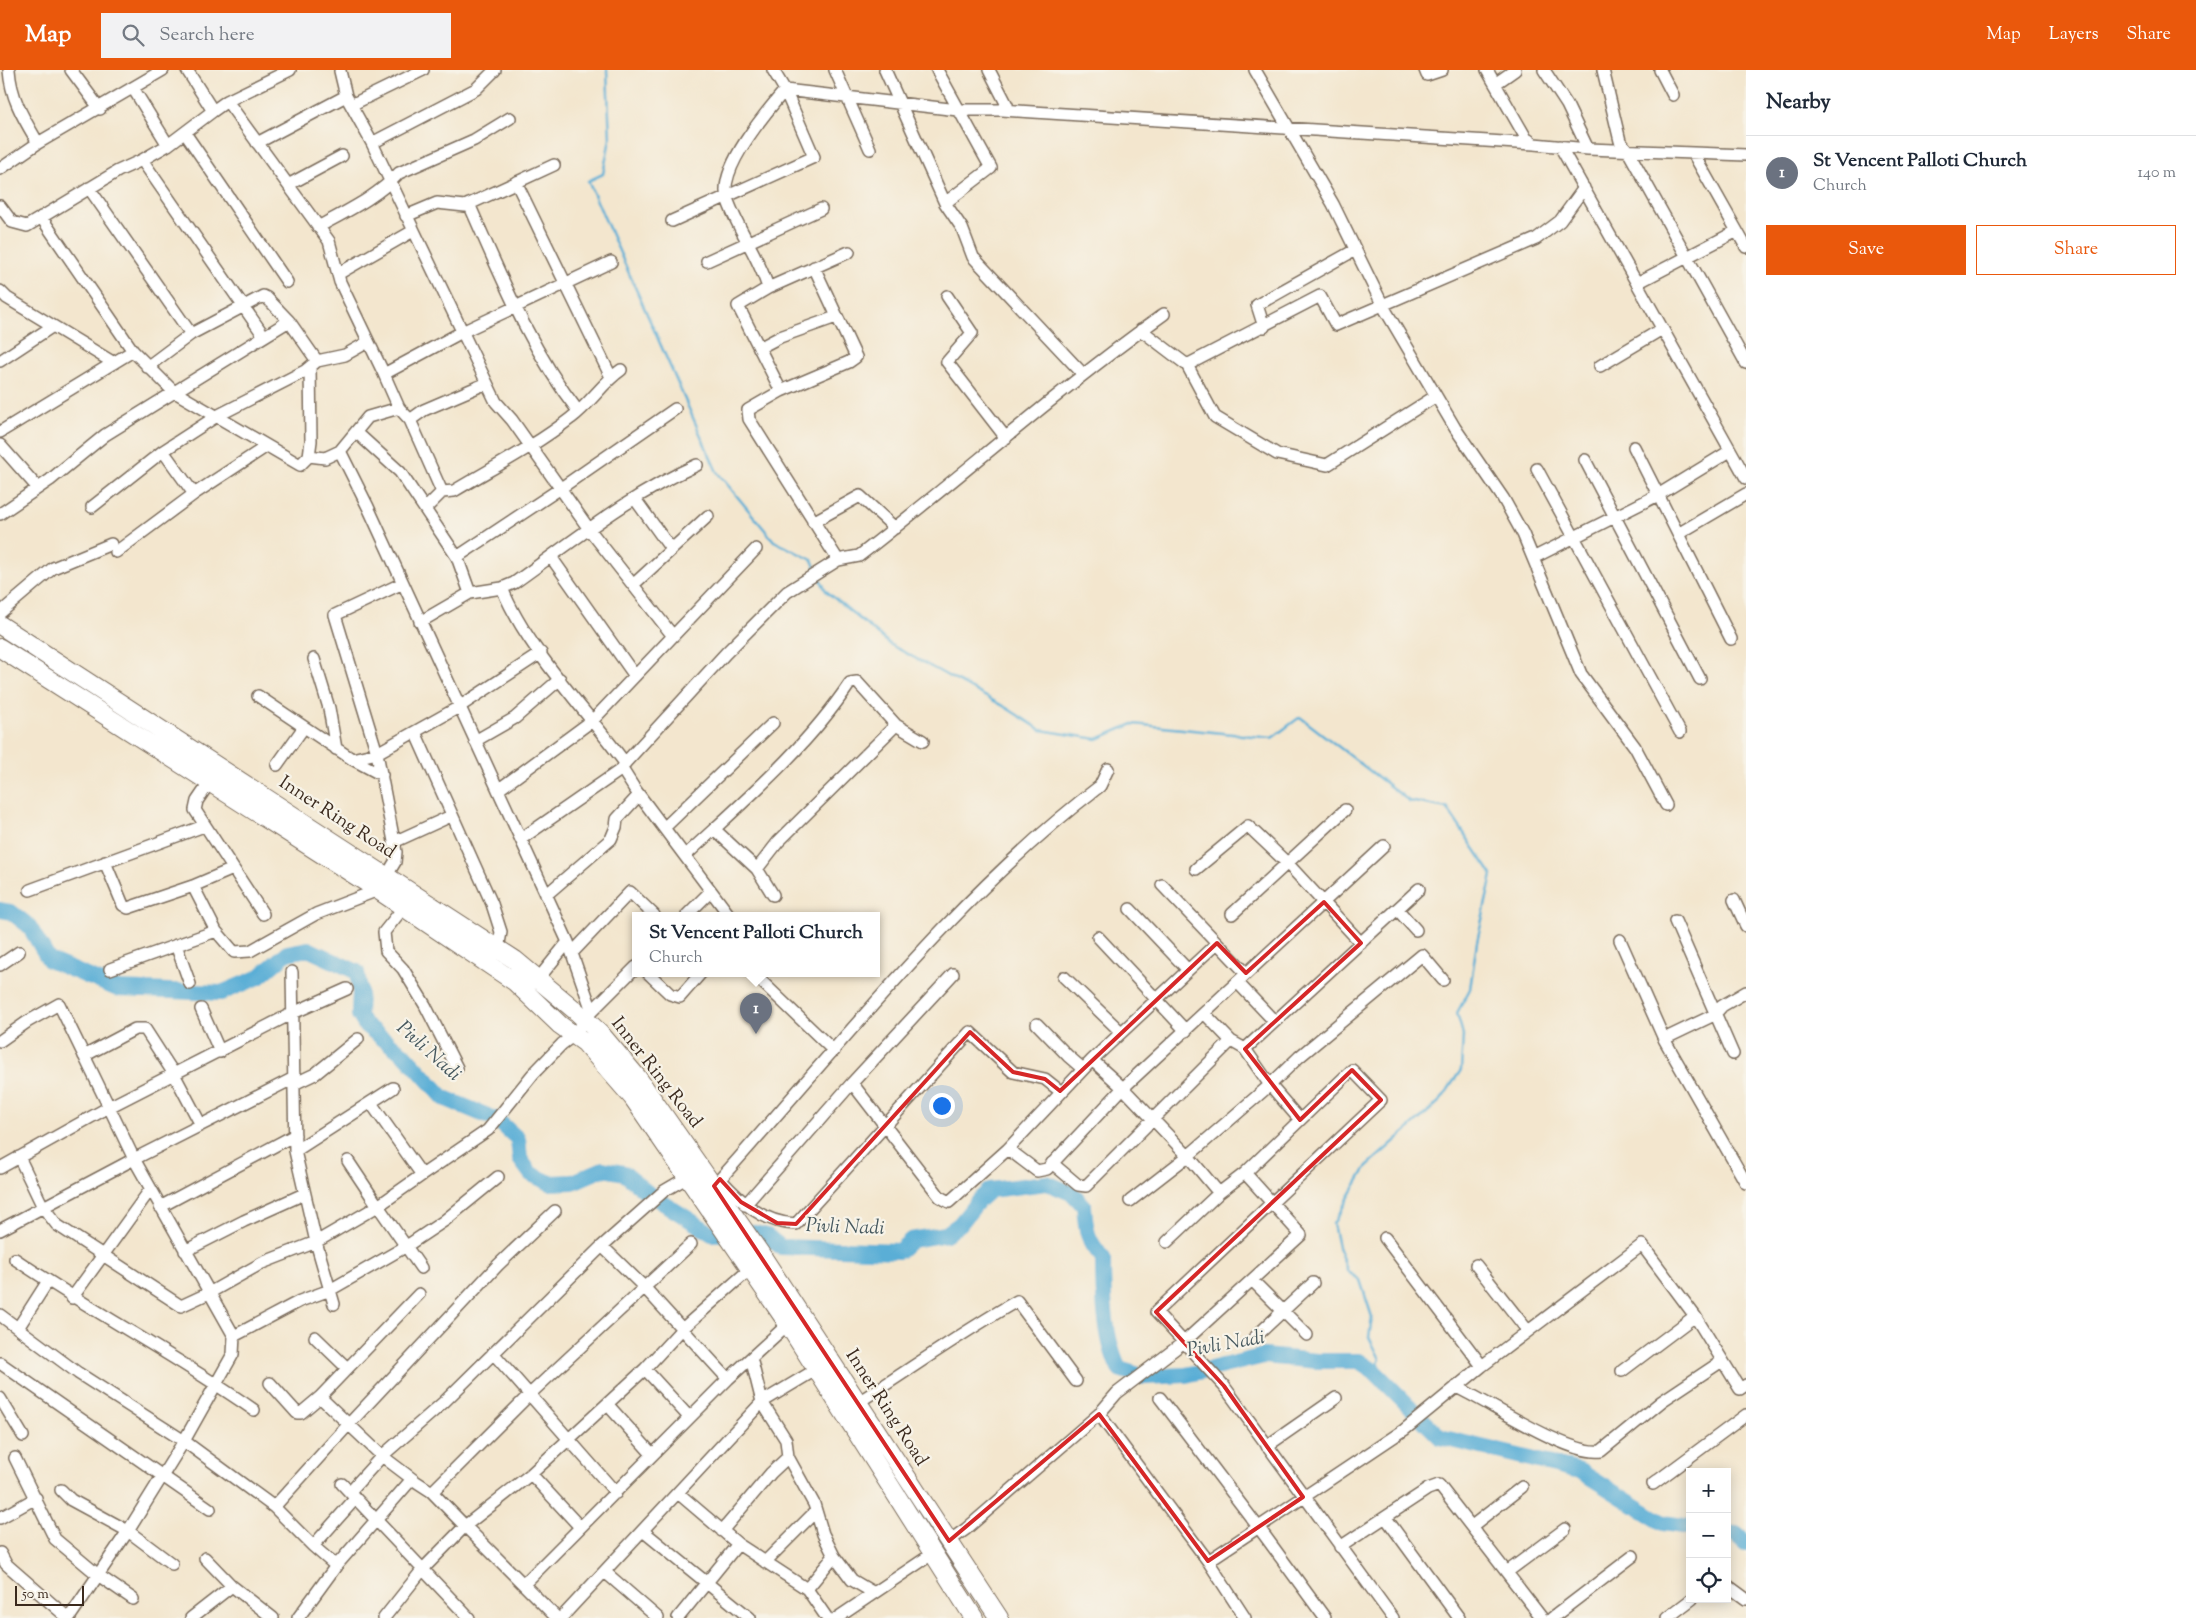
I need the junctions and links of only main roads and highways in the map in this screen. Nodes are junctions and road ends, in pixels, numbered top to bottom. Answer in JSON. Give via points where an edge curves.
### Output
{"nodes":[{"id":1,"x":0,"y":625,"type":"edge"},
{"id":2,"x":0,"y":648,"type":"edge"},
{"id":3,"x":383,"y":883,"type":"junction"},
{"id":4,"x":695,"y":1173,"type":"junction"},
{"id":5,"x":974,"y":1618,"type":"edge"},
{"id":6,"x":999,"y":1618,"type":"edge"}],
"edges":[{"from":1,"to":3,"type":"highway","name":"Inner Ring Road"},
{"from":2,"to":3,"type":"highway","name":"Inner Ring Road","via":[[210,782]]},
{"from":3,"to":4,"type":"highway","name":"Inner Ring Road","via":[[404,907],[515,982],[560,1025],[585,1043]]},
{"from":3,"to":4,"type":"highway","name":"Inner Ring Road","via":[[498,949],[589,1015],[637,1077]]},
{"from":4,"to":5,"type":"highway","name":"Inner Ring Road","via":[[717,1219],[817,1369]]},
{"from":4,"to":6,"type":"highway","name":"Inner Ring Road","via":[[716,1182],[740,1210],[760,1253]]}]}
